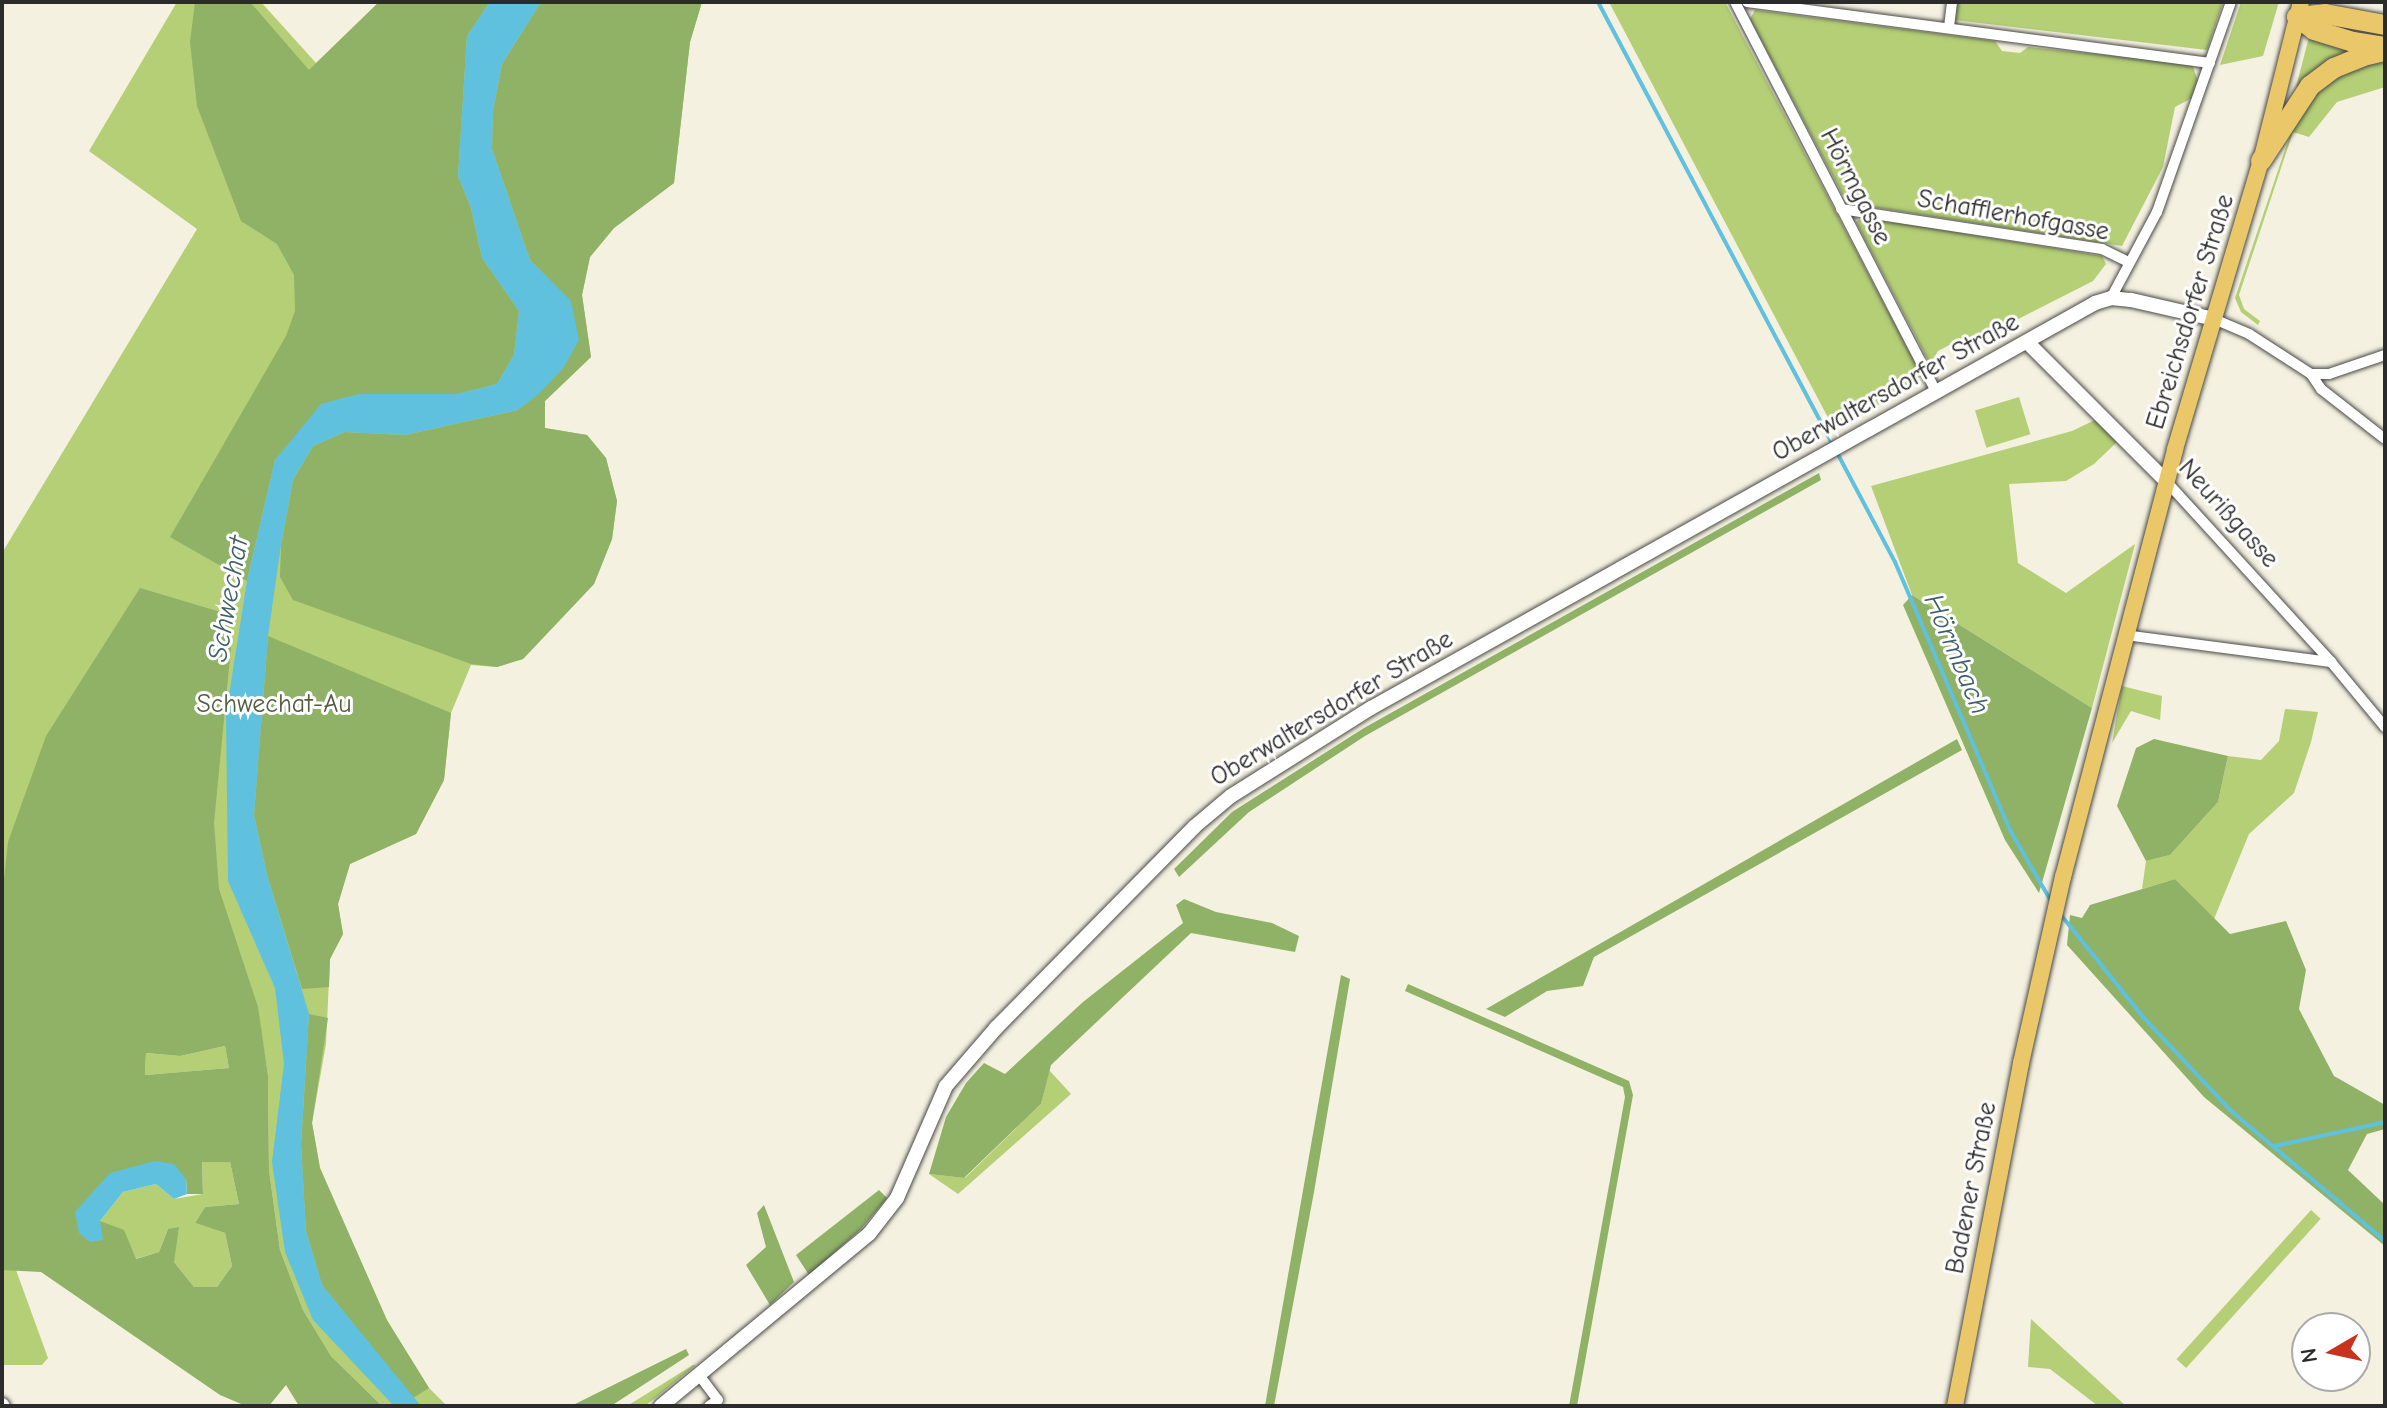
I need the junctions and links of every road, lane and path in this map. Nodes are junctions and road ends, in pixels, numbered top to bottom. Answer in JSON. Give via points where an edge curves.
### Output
{"nodes":[{"id":1,"x":1735,"y":2,"type":"edge"},
{"id":2,"x":1747,"y":2,"type":"edge"},
{"id":3,"x":1952,"y":2,"type":"edge"},
{"id":4,"x":2231,"y":2,"type":"edge"},
{"id":5,"x":2342,"y":2,"type":"edge"},
{"id":6,"x":2299,"y":10,"type":"edge"},
{"id":7,"x":2385,"y":24,"type":"edge"},
{"id":8,"x":1949,"y":27,"type":"junction"},
{"id":9,"x":2385,"y":50,"type":"edge"},
{"id":10,"x":2210,"y":63,"type":"junction"},
{"id":11,"x":2261,"y":161,"type":"junction"},
{"id":12,"x":1841,"y":209,"type":"junction"},
{"id":13,"x":2129,"y":262,"type":"junction"},
{"id":14,"x":2111,"y":298,"type":"junction"},
{"id":15,"x":2214,"y":319,"type":"junction"},
{"id":16,"x":2027,"y":342,"type":"junction"},
{"id":17,"x":2385,"y":355,"type":"edge"},
{"id":18,"x":2311,"y":374,"type":"junction"},
{"id":19,"x":1937,"y":393,"type":"junction"},
{"id":20,"x":2385,"y":439,"type":"edge"},
{"id":21,"x":2166,"y":481,"type":"junction"},
{"id":22,"x":2125,"y":635,"type":"junction"},
{"id":23,"x":2331,"y":662,"type":"junction"},
{"id":24,"x":2385,"y":727,"type":"edge"},
{"id":25,"x":2060,"y":889,"type":"joint"},
{"id":26,"x":699,"y":1375,"type":"junction"},
{"id":27,"x":718,"y":1404,"type":"edge"},
{"id":28,"x":661,"y":1406,"type":"edge"},
{"id":29,"x":1955,"y":1406,"type":"edge"}],
"edges":[{"from":1,"to":12,"type":"street","name":"Hörmgasse"},
{"from":2,"to":8,"type":"street"},
{"from":3,"to":8,"type":"street"},
{"from":4,"to":10,"type":"street"},
{"from":5,"to":7,"type":"highway"},
{"from":6,"to":7,"type":"highway"},
{"from":6,"to":9,"type":"highway","via":[[2314,30]]},
{"from":6,"to":11,"type":"main road","name":"Ebreichsdorfer Straße"},
{"from":8,"to":10,"type":"street"},
{"from":9,"to":11,"type":"highway","via":[[2334,68],[2310,86]]},
{"from":10,"to":13,"type":"street","via":[[2157,212]]},
{"from":11,"to":15,"type":"main road","name":"Ebreichsdorfer Straße"},
{"from":12,"to":13,"type":"street","name":"Schafflerhofgasse","via":[[2102,249]]},
{"from":12,"to":19,"type":"street","name":"Hörmgasse"},
{"from":13,"to":14,"type":"street"},
{"from":14,"to":15,"type":"street"},
{"from":14,"to":16,"type":"street","name":"Oberwaltersdorfer Straße"},
{"from":15,"to":18,"type":"street","via":[[2249,334]]},
{"from":15,"to":21,"type":"main road","name":"Ebreichsdorfer Straße"},
{"from":16,"to":19,"type":"street","name":"Oberwaltersdorfer Straße"},
{"from":16,"to":21,"type":"street","name":"Neurißgasse"},
{"from":17,"to":18,"type":"street","via":[[2329,374]]},
{"from":18,"to":20,"type":"street","via":[[2321,389]]},
{"from":19,"to":26,"type":"street","name":"Oberwaltersdorfer Straße","via":[[1371,708],[1231,796],[996,1028],[946,1086],[897,1198],[869,1234]]},
{"from":21,"to":22,"type":"main road","name":"Ebreichsdorfer Straße"},
{"from":21,"to":23,"type":"street","name":"Neurißgasse"},
{"from":22,"to":23,"type":"street"},
{"from":22,"to":25,"type":"main road","name":"Ebreichsdorfer Straße"},
{"from":23,"to":24,"type":"street","name":"Neurißgasse"},
{"from":25,"to":29,"type":"main road","name":"Badener Straße"},
{"from":26,"to":27,"type":"street"},
{"from":26,"to":28,"type":"street","name":"Oberwaltersdorfer Straße"}]}
